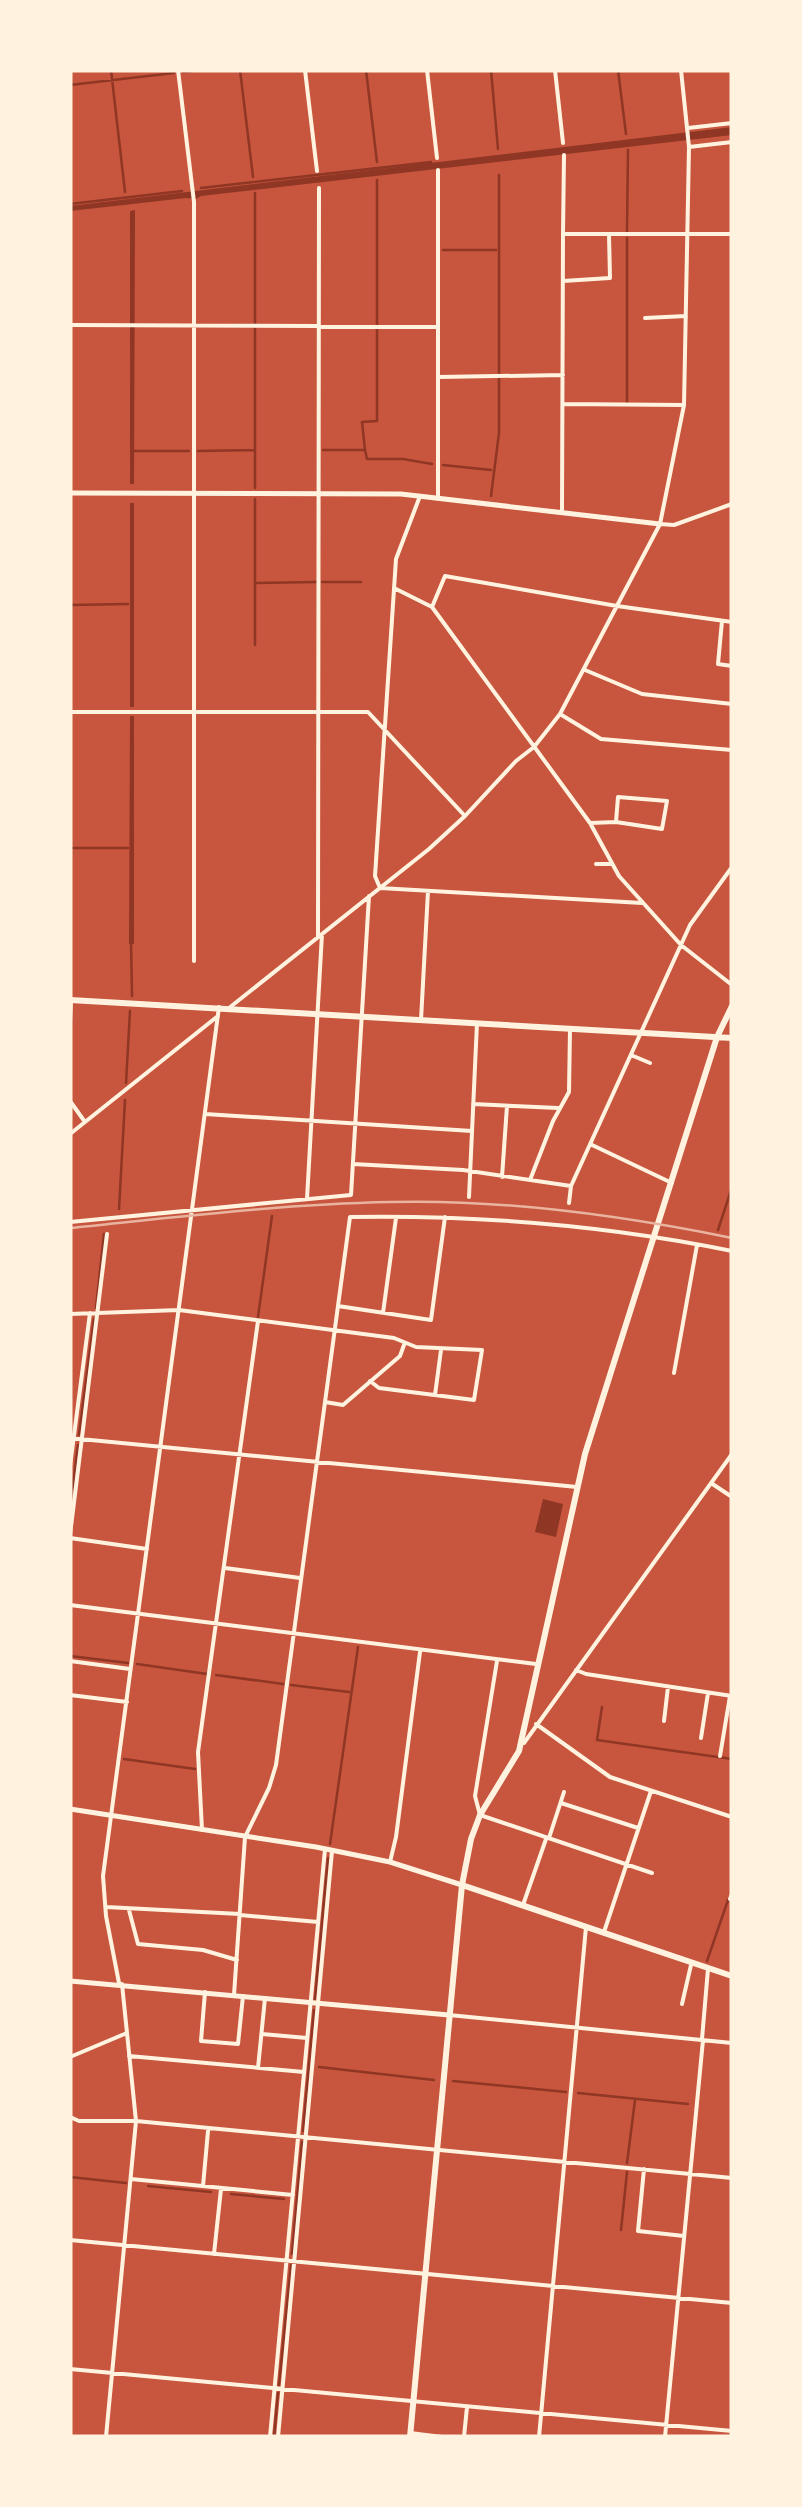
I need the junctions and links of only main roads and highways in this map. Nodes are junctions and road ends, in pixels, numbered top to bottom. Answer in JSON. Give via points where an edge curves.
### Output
{"nodes":[{"id":1,"x":70,"y":1000,"type":"edge"},
{"id":2,"x":732,"y":1006,"type":"edge"},
{"id":3,"x":717,"y":1037,"type":"junction"},
{"id":4,"x":732,"y":1038,"type":"edge"},
{"id":5,"x":462,"y":1885,"type":"junction"},
{"id":6,"x":732,"y":1976,"type":"edge"},
{"id":7,"x":410,"y":2435,"type":"edge"}],
"edges":[{"from":1,"to":3,"type":"main road"},
{"from":2,"to":3,"type":"main road"},
{"from":3,"to":4,"type":"main road"},
{"from":3,"to":5,"type":"main road","via":[[577,1487],[518,1751],[480,1815]]},
{"from":5,"to":6,"type":"main road"},
{"from":5,"to":7,"type":"main road"}]}
